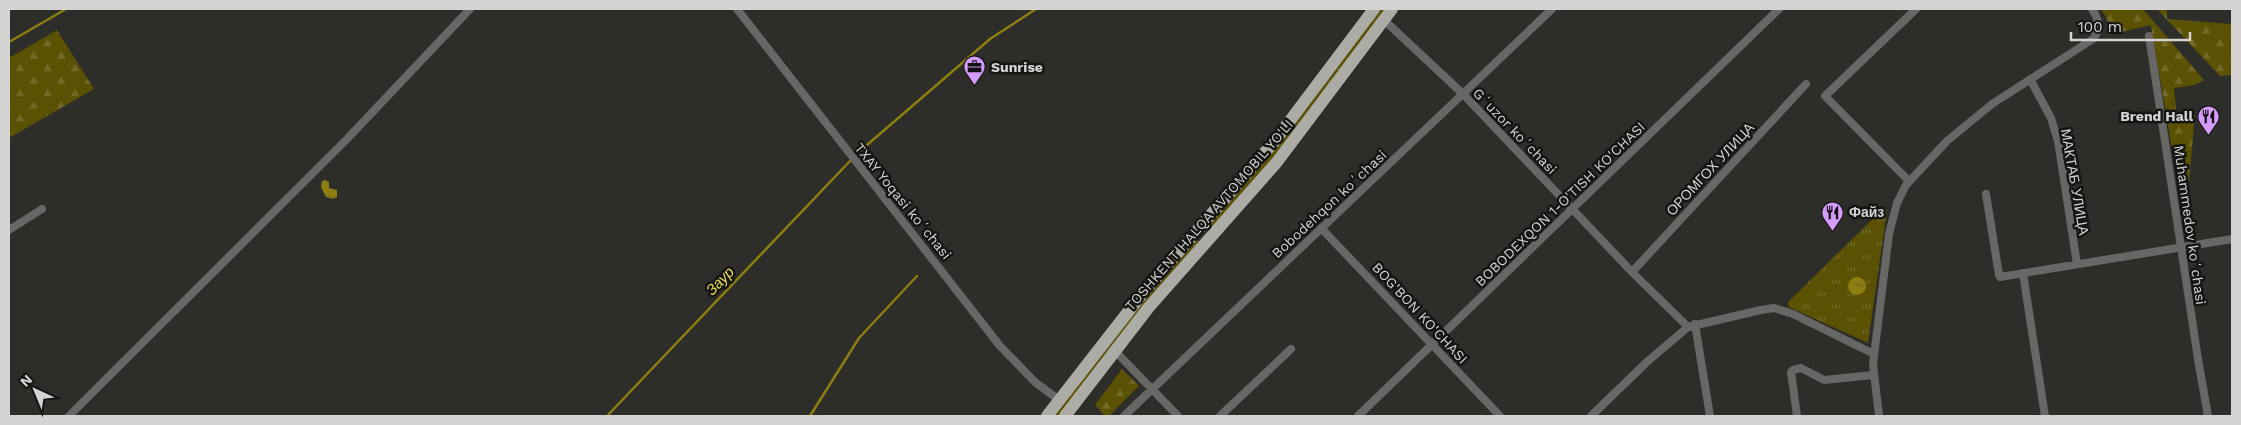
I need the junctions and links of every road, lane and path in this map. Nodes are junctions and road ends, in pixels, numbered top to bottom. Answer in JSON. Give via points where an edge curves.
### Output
{"nodes":[{"id":1,"x":470,"y":9,"type":"edge"},
{"id":2,"x":737,"y":9,"type":"edge"},
{"id":3,"x":1374,"y":9,"type":"edge"},
{"id":4,"x":1392,"y":9,"type":"edge"},
{"id":5,"x":1552,"y":9,"type":"edge"},
{"id":6,"x":1778,"y":9,"type":"edge"},
{"id":7,"x":1916,"y":9,"type":"edge"},
{"id":8,"x":2092,"y":9,"type":"edge"},
{"id":9,"x":1384,"y":20,"type":"junction"},
{"id":10,"x":2149,"y":36,"type":"dead end"},
{"id":11,"x":2030,"y":79,"type":"junction"},
{"id":12,"x":1806,"y":84,"type":"dead end"},
{"id":13,"x":1464,"y":94,"type":"junction"},
{"id":14,"x":1909,"y":181,"type":"junction"},
{"id":15,"x":1986,"y":194,"type":"dead end"},
{"id":16,"x":42,"y":209,"type":"dead end"},
{"id":17,"x":1573,"y":209,"type":"junction"},
{"id":18,"x":1321,"y":228,"type":"junction"},
{"id":19,"x":9,"y":230,"type":"edge"},
{"id":20,"x":1195,"y":231,"type":"junction"},
{"id":21,"x":2232,"y":239,"type":"edge"},
{"id":22,"x":1206,"y":242,"type":"junction"},
{"id":23,"x":2180,"y":247,"type":"junction"},
{"id":24,"x":2077,"y":264,"type":"junction"},
{"id":25,"x":1632,"y":272,"type":"junction"},
{"id":26,"x":2023,"y":273,"type":"junction"},
{"id":27,"x":1691,"y":326,"type":"junction"},
{"id":28,"x":1433,"y":345,"type":"junction"},
{"id":29,"x":1290,"y":349,"type":"dead end"},
{"id":30,"x":1115,"y":351,"type":"junction"},
{"id":31,"x":1874,"y":354,"type":"junction"},
{"id":32,"x":1873,"y":375,"type":"junction"},
{"id":33,"x":1152,"y":389,"type":"junction"},
{"id":34,"x":1059,"y":400,"type":"junction"},
{"id":35,"x":69,"y":416,"type":"edge"},
{"id":36,"x":1047,"y":416,"type":"edge"},
{"id":37,"x":1065,"y":416,"type":"edge"},
{"id":38,"x":1124,"y":416,"type":"edge"},
{"id":39,"x":1178,"y":416,"type":"edge"},
{"id":40,"x":1220,"y":416,"type":"edge"},
{"id":41,"x":1358,"y":416,"type":"edge"},
{"id":42,"x":1500,"y":416,"type":"edge"},
{"id":43,"x":1591,"y":416,"type":"edge"},
{"id":44,"x":1710,"y":416,"type":"edge"},
{"id":45,"x":1797,"y":416,"type":"edge"},
{"id":46,"x":1879,"y":416,"type":"edge"},
{"id":47,"x":2045,"y":416,"type":"edge"},
{"id":48,"x":2208,"y":416,"type":"edge"}],
"edges":[{"from":1,"to":35,"type":"street","via":[[347,139]]},
{"from":2,"to":34,"type":"street","name":"TXAY Yoqasi koʻchasi","via":[[1000,346],[1035,382]]},
{"from":3,"to":20,"type":"highway","name":"TOSHKENT HALQA AVTOMOBIL YO'LI","via":[[1274,142]]},
{"from":4,"to":9,"type":"highway","name":"TOSHKENT HALQA AVTOMOBIL YO'LI"},
{"from":5,"to":13,"type":"street","name":"Bobodehqon koʻchasi"},
{"from":6,"to":17,"type":"street","name":"BOBODEXQON 1-O'TISH KO'CHASI"},
{"from":7,"to":14,"type":"street","via":[[1824,96]]},
{"from":8,"to":11,"type":"street","via":[[2098,21],[2096,36]]},
{"from":9,"to":13,"type":"street","name":"Gʻuzor koʻchasi"},
{"from":9,"to":22,"type":"highway","name":"TOSHKENT HALQA AVTOMOBIL YO'LI","via":[[1277,162]]},
{"from":10,"to":23,"type":"street","name":"Muhammedov koʻchasi"},
{"from":11,"to":14,"type":"street","via":[[1954,135]]},
{"from":11,"to":24,"type":"street","name":"МАКТАБ УЛИЦА","via":[[2051,118],[2058,141]]},
{"from":12,"to":25,"type":"street","name":"ОРОМГОХ УЛИЦА"},
{"from":13,"to":17,"type":"street","name":"Gʻuzor koʻchasi"},
{"from":13,"to":18,"type":"street","name":"Bobodehqon koʻchasi"},
{"from":14,"to":31,"type":"street","via":[[1897,203],[1889,234]]},
{"from":15,"to":26,"type":"street","via":[[1998,275],[2005,277]]},
{"from":16,"to":19,"type":"street"},
{"from":17,"to":25,"type":"street","name":"Gʻuzor koʻchasi"},
{"from":17,"to":28,"type":"street","name":"BOBODEXQON 1-O'TISH KO'CHASI"},
{"from":18,"to":28,"type":"street","name":"BOG'BON KO'CHASI"},
{"from":18,"to":33,"type":"street","name":"Bobodehqon koʻchasi"},
{"from":20,"to":22,"type":"highway"},
{"from":20,"to":34,"type":"highway","name":"TOSHKENT HALQA AVTOMOBIL YO'LI"},
{"from":21,"to":23,"type":"street"},
{"from":22,"to":30,"type":"highway","name":"TOSHKENT HALQA AVTOMOBIL YO'LI"},
{"from":23,"to":24,"type":"street"},
{"from":23,"to":48,"type":"street","name":"Muhammedov koʻchasi"},
{"from":24,"to":26,"type":"street"},
{"from":25,"to":27,"type":"street","name":"Gʻuzor koʻchasi"},
{"from":26,"to":47,"type":"street"},
{"from":27,"to":31,"type":"street","via":[[1774,308]]},
{"from":27,"to":43,"type":"street","via":[[1648,361]]},
{"from":27,"to":44,"type":"street"},
{"from":28,"to":41,"type":"street","name":"BOBODEXQON 1-O'TISH KO'CHASI"},
{"from":28,"to":42,"type":"street","name":"BOG'BON KO'CHASI"},
{"from":29,"to":40,"type":"street"},
{"from":30,"to":33,"type":"street"},
{"from":30,"to":37,"type":"highway","name":"TOSHKENT HALQA AVTOMOBIL YO'LI"},
{"from":31,"to":32,"type":"street"},
{"from":32,"to":45,"type":"street","via":[[1824,380],[1801,368],[1793,370]]},
{"from":32,"to":46,"type":"street"},
{"from":33,"to":38,"type":"street","name":"Bobodehqon koʻchasi"},
{"from":33,"to":39,"type":"street"},
{"from":34,"to":36,"type":"highway","name":"TOSHKENT HALQA AVTOMOBIL YO'LI"}]}
